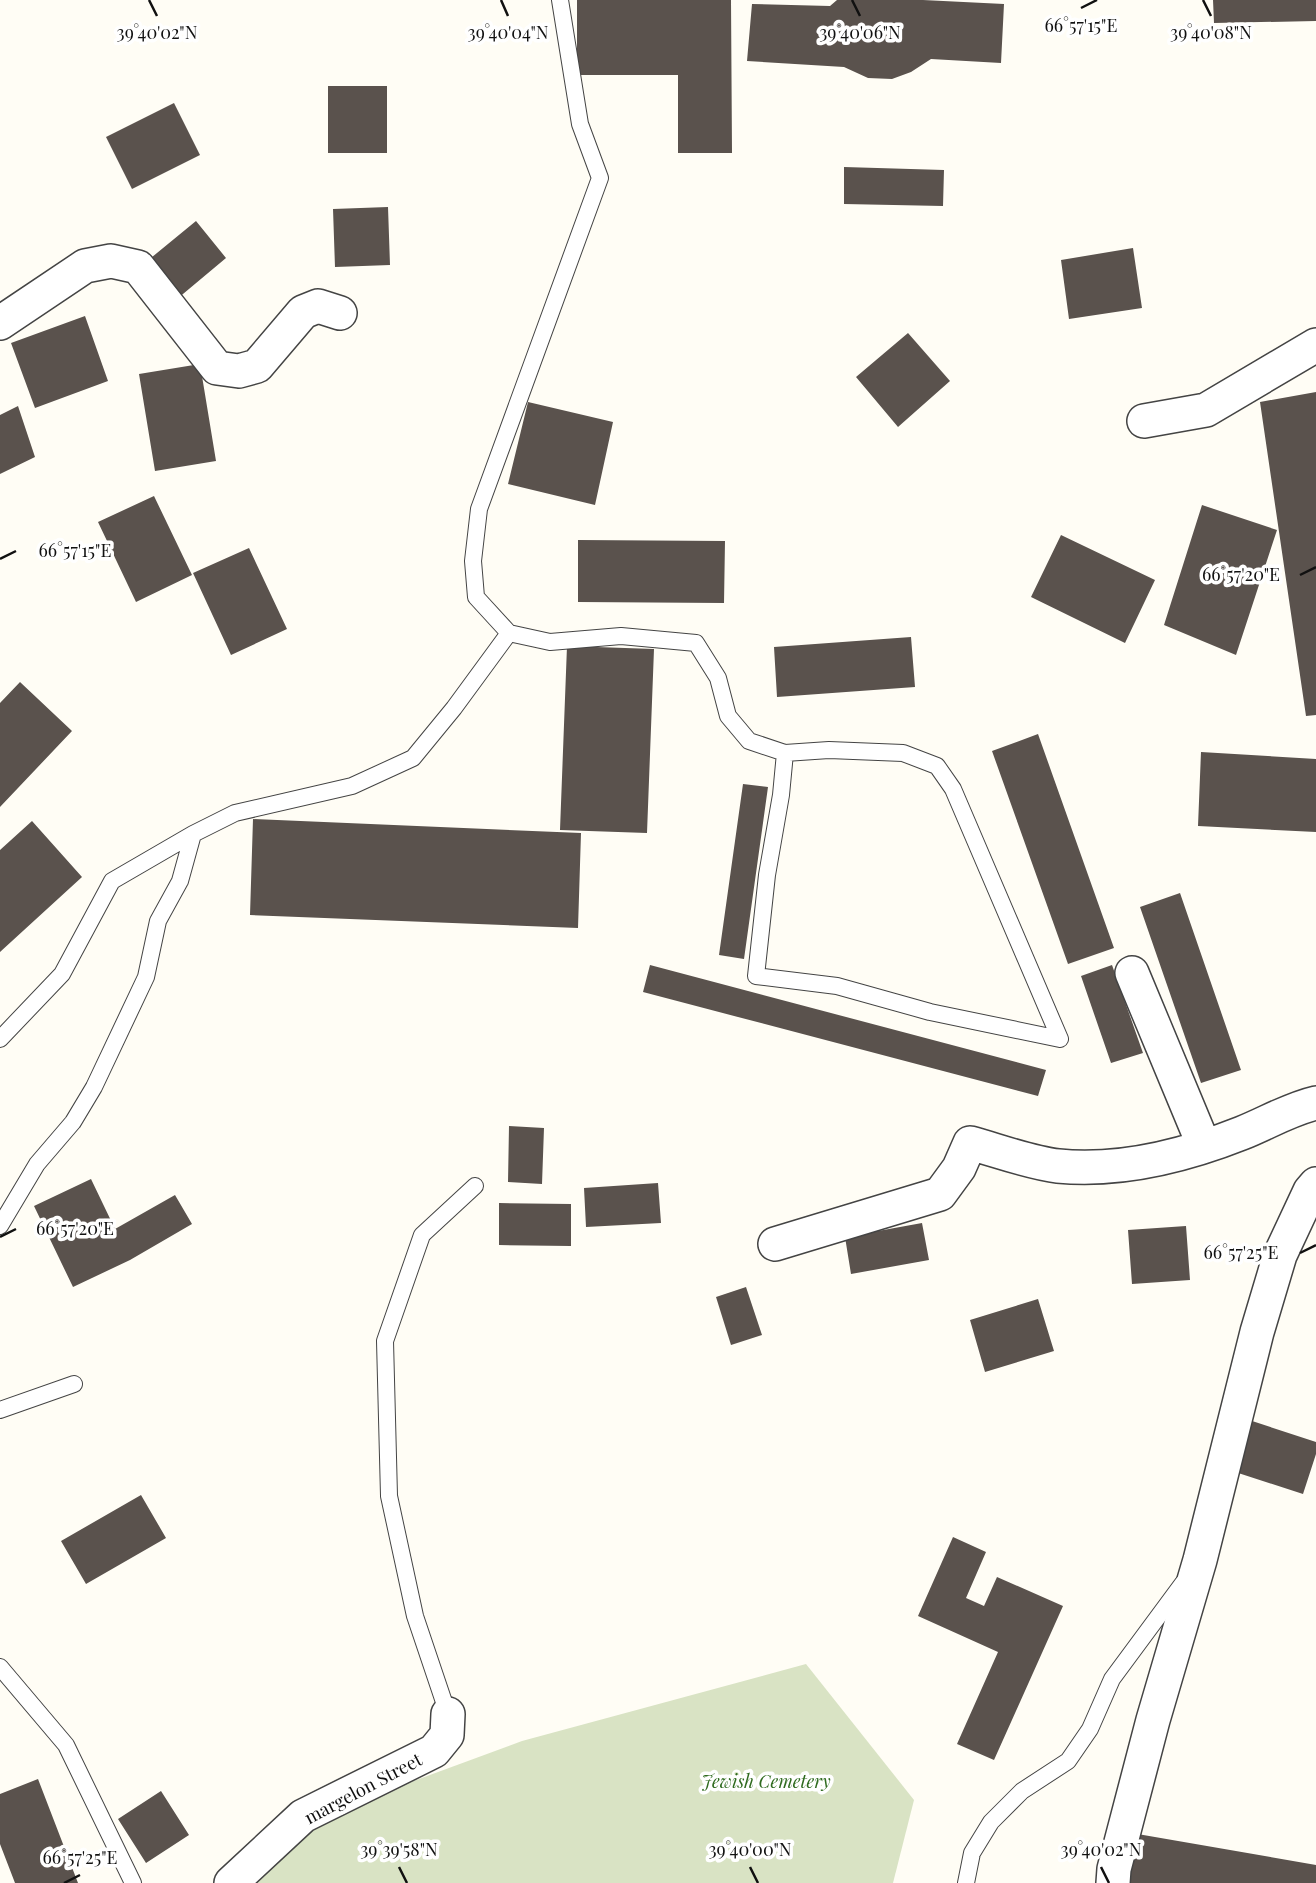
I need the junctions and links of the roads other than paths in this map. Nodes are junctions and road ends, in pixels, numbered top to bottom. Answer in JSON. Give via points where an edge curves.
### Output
{"nodes":[{"id":1,"x":560,"y":0,"type":"edge"},
{"id":2,"x":340,"y":313,"type":"dead end"},
{"id":3,"x":0,"y":323,"type":"edge"},
{"id":4,"x":1316,"y":345,"type":"edge"},
{"id":5,"x":1144,"y":421,"type":"dead end"},
{"id":6,"x":509,"y":632,"type":"junction"},
{"id":7,"x":785,"y":753,"type":"junction"},
{"id":8,"x":193,"y":834,"type":"junction"},
{"id":9,"x":1132,"y":973,"type":"dead end"},
{"id":10,"x":0,"y":1039,"type":"edge"},
{"id":11,"x":1316,"y":1102,"type":"edge"},
{"id":12,"x":1203,"y":1146,"type":"junction"},
{"id":13,"x":1316,"y":1184,"type":"edge"},
{"id":14,"x":475,"y":1186,"type":"dead end"},
{"id":15,"x":0,"y":1226,"type":"edge"},
{"id":16,"x":775,"y":1244,"type":"dead end"},
{"id":17,"x":74,"y":1384,"type":"dead end"},
{"id":18,"x":0,"y":1410,"type":"edge"},
{"id":19,"x":1200,"y":1560,"type":"junction"},
{"id":20,"x":0,"y":1667,"type":"edge"},
{"id":21,"x":448,"y":1714,"type":"joint"},
{"id":22,"x":133,"y":1883,"type":"edge"},
{"id":23,"x":231,"y":1883,"type":"edge"},
{"id":24,"x":966,"y":1883,"type":"edge"},
{"id":25,"x":1113,"y":1883,"type":"edge"}],
"edges":[{"from":1,"to":6,"type":"lane","via":[[580,124],[600,178],[480,509],[473,561],[476,597]]},
{"from":2,"to":3,"type":"street","via":[[318,306],[303,312],[257,366],[239,371],[217,368],[138,267],[111,261],[85,266]]},
{"from":4,"to":5,"type":"street","via":[[1206,410]]},
{"from":6,"to":7,"type":"lane","via":[[550,642],[621,636],[696,643],[718,678],[729,716],[749,741]]},
{"from":6,"to":8,"type":"lane","via":[[413,758],[352,786],[235,813]]},
{"from":7,"to":7,"type":"lane","via":[[903,753],[936,766],[953,789],[1059,1038],[930,1012],[837,986],[756,976]]},
{"from":8,"to":10,"type":"lane","via":[[111,881],[62,974]]},
{"from":8,"to":15,"type":"lane","via":[[180,881],[158,922],[146,977],[94,1087],[73,1122],[37,1164]]},
{"from":9,"to":12,"type":"street"},
{"from":11,"to":12,"type":"street"},
{"from":12,"to":16,"type":"street","via":[[1122,1166],[1057,1166],[970,1143],[940,1194]]},
{"from":13,"to":19,"type":"street","via":[[1280,1255]]},
{"from":14,"to":21,"type":"lane","via":[[422,1235],[385,1341],[389,1496],[415,1616]]},
{"from":17,"to":18,"type":"lane"},
{"from":19,"to":24,"type":"lane","via":[[1112,1679],[1090,1729],[1068,1761],[1022,1791],[991,1822],[972,1853]]},
{"from":19,"to":25,"type":"street","via":[[1153,1720]]},
{"from":20,"to":22,"type":"lane","via":[[66,1745]]},
{"from":21,"to":23,"type":"street","name":"margelon Street","via":[[447,1735],[434,1751],[303,1816]]}]}
